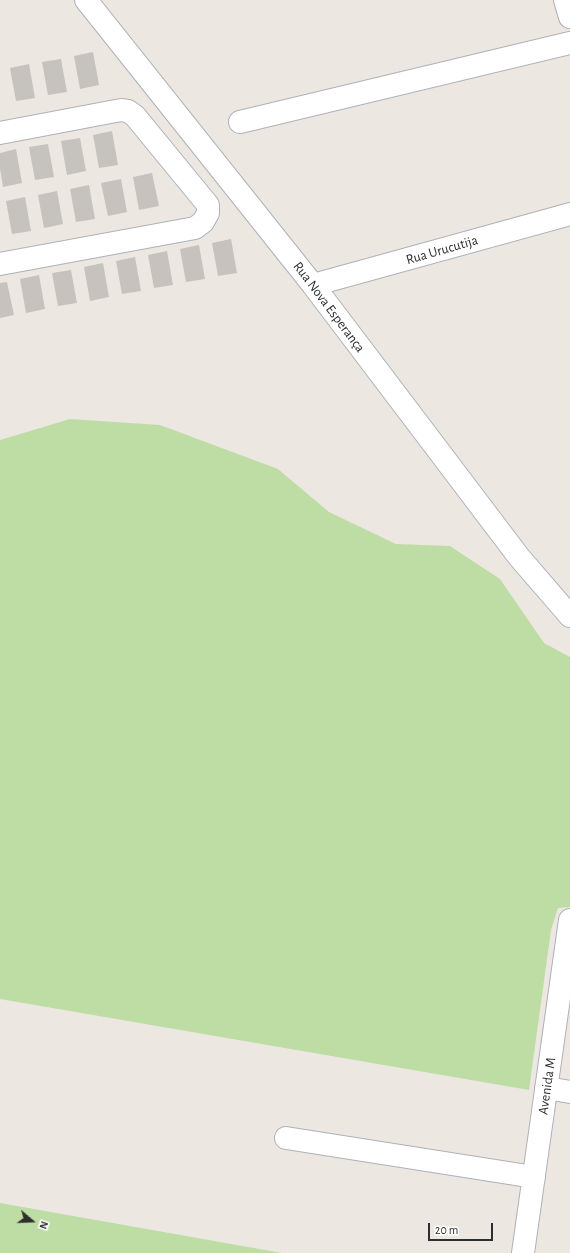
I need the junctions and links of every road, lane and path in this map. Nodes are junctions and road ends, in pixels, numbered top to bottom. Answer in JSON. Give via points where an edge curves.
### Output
{"nodes":[{"id":1,"x":86,"y":0,"type":"edge"},
{"id":2,"x":566,"y":0,"type":"edge"},
{"id":3,"x":570,"y":17,"type":"edge"},
{"id":4,"x":570,"y":43,"type":"edge"},
{"id":5,"x":240,"y":122,"type":"dead end"},
{"id":6,"x":0,"y":133,"type":"edge"},
{"id":7,"x":570,"y":214,"type":"edge"},
{"id":8,"x":0,"y":264,"type":"edge"},
{"id":9,"x":313,"y":286,"type":"junction"},
{"id":10,"x":570,"y":616,"type":"edge"},
{"id":11,"x":570,"y":920,"type":"edge"},
{"id":12,"x":546,"y":1088,"type":"junction"},
{"id":13,"x":570,"y":1092,"type":"edge"},
{"id":14,"x":286,"y":1138,"type":"dead end"},
{"id":15,"x":534,"y":1177,"type":"junction"},
{"id":16,"x":523,"y":1253,"type":"edge"}],
"edges":[{"from":1,"to":9,"type":"street","name":"Rua Nova Esperança"},
{"from":2,"to":3,"type":"street"},
{"from":4,"to":5,"type":"street"},
{"from":6,"to":8,"type":"street","via":[[121,110],[128,111],[135,116],[208,205],[208,213],[203,222],[195,228]]},
{"from":7,"to":9,"type":"street","name":"Rua Urucutija"},
{"from":9,"to":10,"type":"street","name":"Rua Nova Esperança","via":[[519,557]]},
{"from":11,"to":12,"type":"street","name":"Avenida M"},
{"from":12,"to":13,"type":"street"},
{"from":12,"to":15,"type":"street","name":"Avenida M"},
{"from":14,"to":15,"type":"street"},
{"from":15,"to":16,"type":"street","name":"Avenida M"}]}
